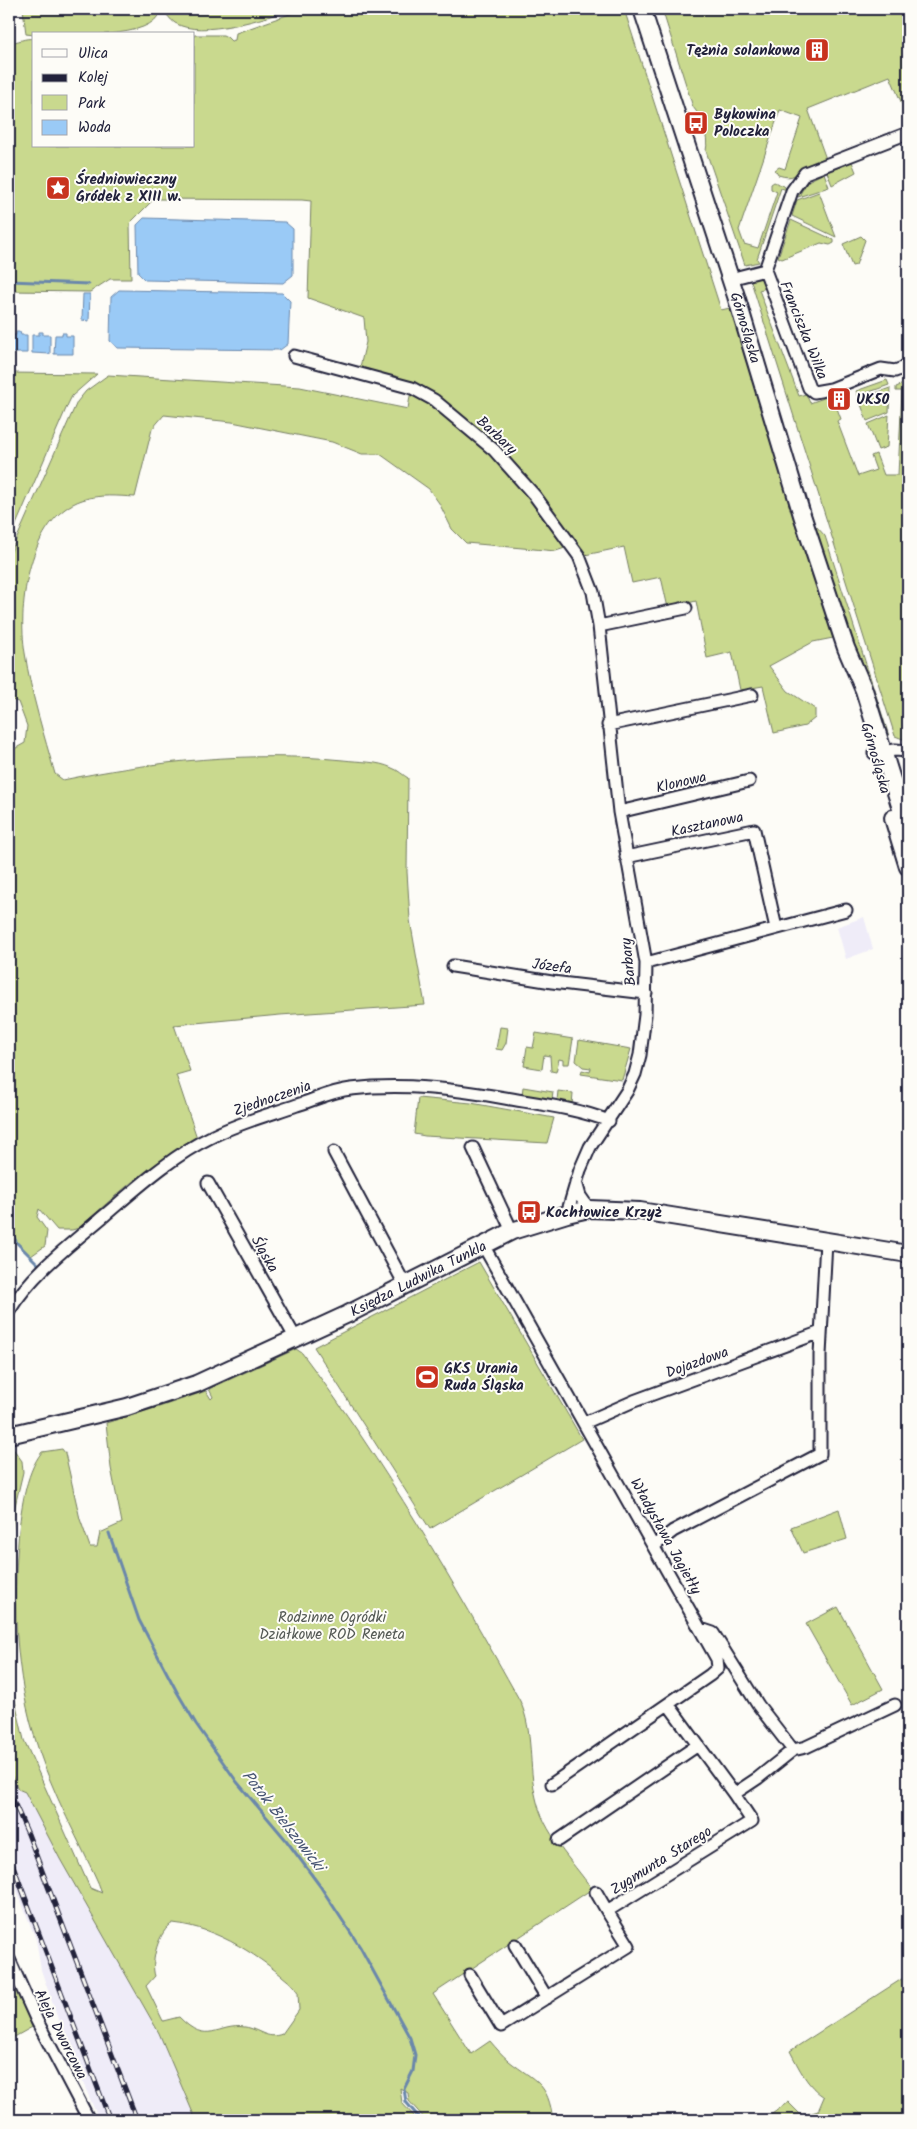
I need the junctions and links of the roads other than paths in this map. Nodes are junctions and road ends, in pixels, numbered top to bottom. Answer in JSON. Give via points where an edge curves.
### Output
{"nodes":[{"id":1,"x":642,"y":9,"type":"edge"},
{"id":2,"x":908,"y":133,"type":"edge"},
{"id":3,"x":766,"y":270,"type":"junction"},
{"id":4,"x":730,"y":279,"type":"junction"},
{"id":5,"x":294,"y":356,"type":"dead end"},
{"id":6,"x":908,"y":366,"type":"edge"},
{"id":7,"x":686,"y":608,"type":"dead end"},
{"id":8,"x":599,"y":626,"type":"junction"},
{"id":9,"x":752,"y":694,"type":"dead end"},
{"id":10,"x":608,"y":725,"type":"junction"},
{"id":11,"x":908,"y":751,"type":"edge"},
{"id":12,"x":878,"y":752,"type":"junction"},
{"id":13,"x":749,"y":781,"type":"dead end"},
{"id":14,"x":619,"y":812,"type":"junction"},
{"id":15,"x":908,"y":831,"type":"edge"},
{"id":16,"x":626,"y":857,"type":"junction"},
{"id":17,"x":908,"y":868,"type":"edge"},
{"id":18,"x":846,"y":910,"type":"dead end"},
{"id":19,"x":776,"y":928,"type":"junction"},
{"id":20,"x":646,"y":963,"type":"junction"},
{"id":21,"x":453,"y":966,"type":"dead end"},
{"id":22,"x":646,"y":993,"type":"junction"},
{"id":23,"x":609,"y":1121,"type":"junction"},
{"id":24,"x":473,"y":1148,"type":"dead end"},
{"id":25,"x":334,"y":1152,"type":"dead end"},
{"id":26,"x":576,"y":1182,"type":"junction"},
{"id":27,"x":208,"y":1183,"type":"dead end"},
{"id":28,"x":588,"y":1210,"type":"junction"},
{"id":29,"x":567,"y":1214,"type":"junction"},
{"id":30,"x":512,"y":1231,"type":"junction"},
{"id":31,"x":834,"y":1242,"type":"junction"},
{"id":32,"x":482,"y":1245,"type":"junction"},
{"id":33,"x":908,"y":1245,"type":"edge"},
{"id":34,"x":908,"y":1254,"type":"edge"},
{"id":35,"x":405,"y":1285,"type":"junction"},
{"id":36,"x":9,"y":1311,"type":"edge"},
{"id":37,"x":821,"y":1332,"type":"junction"},
{"id":38,"x":296,"y":1339,"type":"junction"},
{"id":39,"x":584,"y":1423,"type":"junction"},
{"id":40,"x":9,"y":1435,"type":"edge"},
{"id":41,"x":654,"y":1546,"type":"junction"},
{"id":42,"x":701,"y":1629,"type":"junction"},
{"id":43,"x":668,"y":1704,"type":"junction"},
{"id":44,"x":895,"y":1705,"type":"dead end"},
{"id":45,"x":698,"y":1745,"type":"junction"},
{"id":46,"x":793,"y":1750,"type":"junction"},
{"id":47,"x":552,"y":1784,"type":"dead end"},
{"id":48,"x":734,"y":1794,"type":"junction"},
{"id":49,"x":559,"y":1840,"type":"dead end"},
{"id":50,"x":596,"y":1892,"type":"dead end"},
{"id":51,"x":608,"y":1911,"type":"junction"},
{"id":52,"x":515,"y":1945,"type":"dead end"},
{"id":53,"x":9,"y":1959,"type":"edge"},
{"id":54,"x":470,"y":1975,"type":"dead end"},
{"id":55,"x":546,"y":1998,"type":"junction"},
{"id":56,"x":89,"y":2120,"type":"edge"}],
"edges":[{"from":1,"to":4,"type":"street","name":"Górnośląska"},
{"from":2,"to":3,"type":"street","via":[[805,173],[792,192]]},
{"from":3,"to":4,"type":"street"},
{"from":3,"to":6,"type":"street","name":"Franciszka Wilka","via":[[809,388],[814,392],[831,389],[881,369],[895,371]]},
{"from":4,"to":12,"type":"street","name":"Górnośląska"},
{"from":5,"to":8,"type":"street","name":"Barbary","via":[[412,388],[434,400],[494,450],[535,496],[581,560],[593,592]]},
{"from":7,"to":8,"type":"street"},
{"from":8,"to":10,"type":"street","name":"Barbary"},
{"from":9,"to":10,"type":"street"},
{"from":10,"to":14,"type":"street","name":"Barbary"},
{"from":11,"to":12,"type":"street"},
{"from":12,"to":15,"type":"street","name":"Górnośląska"},
{"from":12,"to":17,"type":"street","name":"Górnośląska"},
{"from":13,"to":14,"type":"street","name":"Klonowa"},
{"from":14,"to":16,"type":"street","name":"Barbary"},
{"from":16,"to":19,"type":"street","name":"Kasztanowa","via":[[754,830]]},
{"from":16,"to":20,"type":"street","name":"Barbary"},
{"from":18,"to":19,"type":"street"},
{"from":19,"to":20,"type":"street"},
{"from":20,"to":22,"type":"street","name":"Barbary"},
{"from":21,"to":22,"type":"street","name":"Józefa"},
{"from":22,"to":23,"type":"street","name":"Barbary","via":[[640,1055],[627,1091]]},
{"from":23,"to":26,"type":"street","name":"Barbary","via":[[590,1148]]},
{"from":23,"to":36,"type":"street","name":"Zjednoczenia","via":[[557,1107],[464,1091],[426,1087],[341,1090],[230,1128],[195,1146],[96,1222],[43,1270]]},
{"from":24,"to":30,"type":"street"},
{"from":25,"to":35,"type":"street"},
{"from":26,"to":28,"type":"street"},
{"from":26,"to":29,"type":"street","name":"Barbary"},
{"from":27,"to":38,"type":"street","name":"Śląska"},
{"from":28,"to":29,"type":"street","name":"Księdza Ludwika Tunkla"},
{"from":28,"to":31,"type":"street","name":"Księdza Ludwika Tunkla","via":[[640,1211]]},
{"from":29,"to":30,"type":"street","name":"Księdza Ludwika Tunkla"},
{"from":30,"to":32,"type":"street","name":"Księdza Ludwika Tunkla"},
{"from":31,"to":33,"type":"street","name":"Księdza Ludwika Tunkla"},
{"from":31,"to":34,"type":"street","name":"Księdza Ludwika Tunkla"},
{"from":31,"to":37,"type":"street"},
{"from":32,"to":35,"type":"street","name":"Księdza Ludwika Tunkla"},
{"from":32,"to":39,"type":"street","name":"Władysława Jagiełły"},
{"from":35,"to":38,"type":"street","name":"Księdza Ludwika Tunkla"},
{"from":37,"to":39,"type":"street","name":"Dojazdowa","via":[[634,1401]]},
{"from":37,"to":41,"type":"street","via":[[820,1454],[673,1531]]},
{"from":38,"to":40,"type":"street","name":"Księdza Ludwika Tunkla","via":[[167,1395]]},
{"from":39,"to":41,"type":"street","name":"Władysława Jagiełły"},
{"from":41,"to":42,"type":"street","name":"Władysława Jagiełły"},
{"from":42,"to":43,"type":"street","name":"Władysława Jagiełły","via":[[717,1659],[718,1668]]},
{"from":42,"to":46,"type":"street","via":[[713,1633],[758,1705]]},
{"from":43,"to":45,"type":"street"},
{"from":43,"to":47,"type":"street","name":"Władysława Jagiełły"},
{"from":44,"to":46,"type":"street","via":[[806,1747]]},
{"from":45,"to":48,"type":"street"},
{"from":45,"to":49,"type":"street"},
{"from":46,"to":48,"type":"street"},
{"from":48,"to":51,"type":"street","name":"Zygmunta Starego","via":[[752,1822]]},
{"from":50,"to":51,"type":"street"},
{"from":51,"to":55,"type":"street","name":"Zygmunta Starego","via":[[629,1946]]},
{"from":52,"to":55,"type":"street"},
{"from":53,"to":56,"type":"street","name":"Aleja Dworcowa","via":[[37,2021]]},
{"from":54,"to":55,"type":"street","name":"Zygmunta Starego","via":[[502,2026]]}]}
